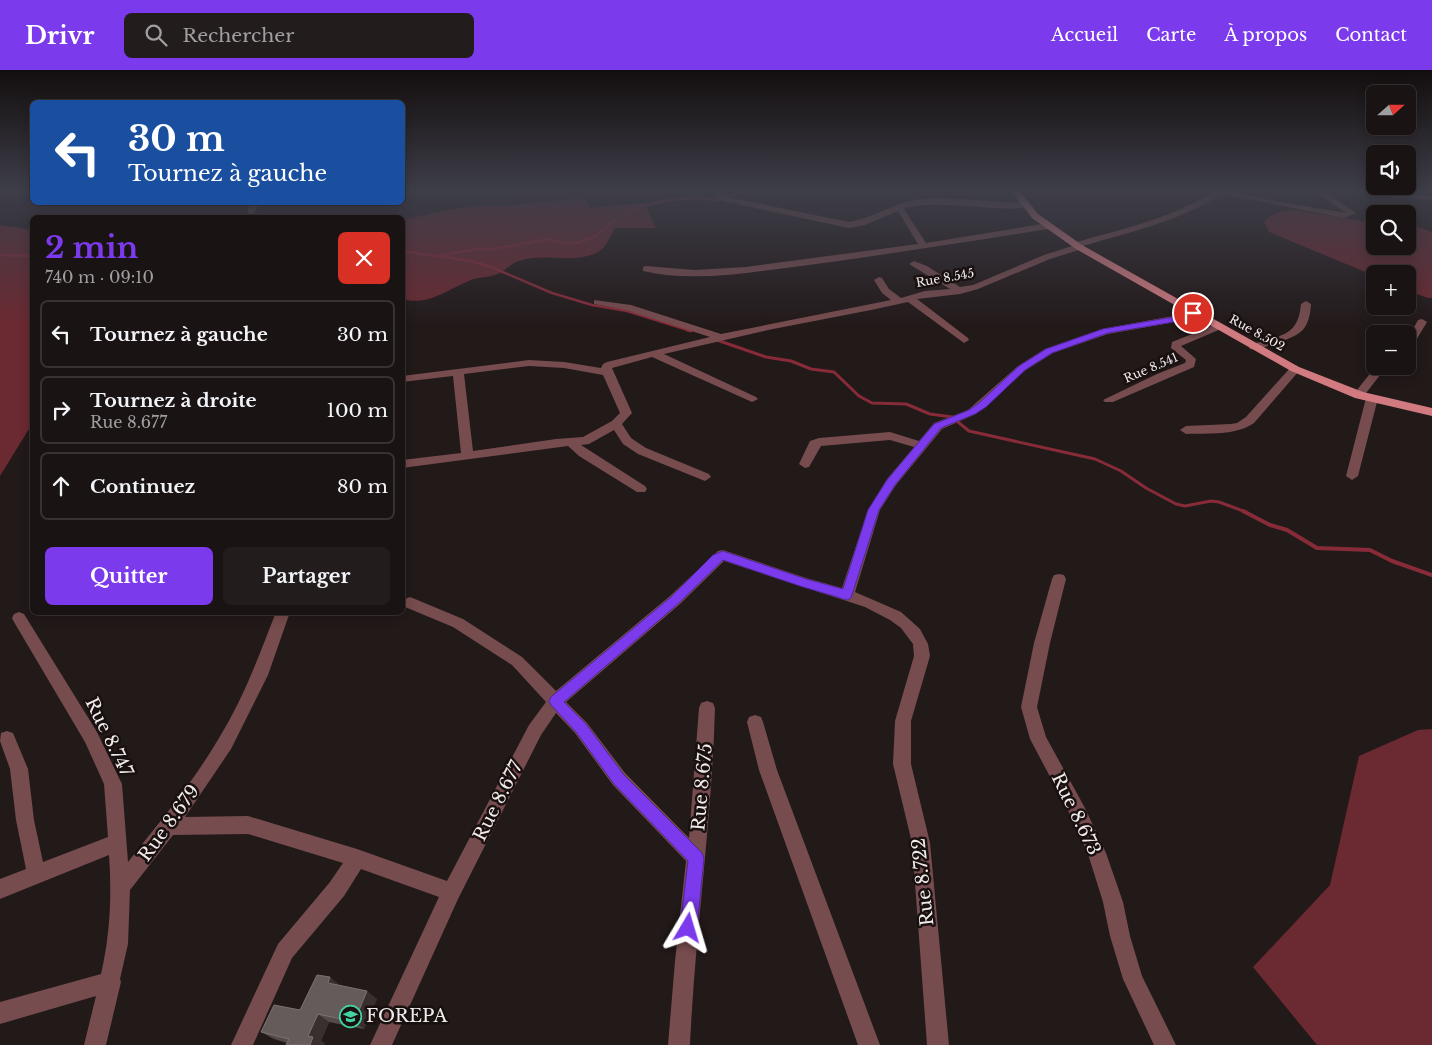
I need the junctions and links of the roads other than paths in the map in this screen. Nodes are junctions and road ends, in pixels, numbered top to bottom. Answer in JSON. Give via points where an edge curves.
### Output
{"nodes":[{"id":1,"x":917,"y":236,"type":"edge"},
{"id":2,"x":989,"y":236,"type":"edge"},
{"id":3,"x":1062,"y":236,"type":"edge"},
{"id":4,"x":1110,"y":236,"type":"edge"},
{"id":5,"x":924,"y":246,"type":"junction"},
{"id":6,"x":1078,"y":246,"type":"junction"},
{"id":7,"x":914,"y":264,"type":"dead end"},
{"id":8,"x":646,"y":269,"type":"dead end"},
{"id":9,"x":879,"y":280,"type":"dead end"},
{"id":10,"x":960,"y":291,"type":"junction"},
{"id":11,"x":904,"y":300,"type":"junction"},
{"id":12,"x":597,"y":302,"type":"dead end"},
{"id":13,"x":1306,"y":304,"type":"dead end"},
{"id":14,"x":1193,"y":313,"type":"junction"},
{"id":15,"x":1422,"y":322,"type":"dead end"},
{"id":16,"x":1217,"y":327,"type":"junction"},
{"id":17,"x":1416,"y":334,"type":"edge"},
{"id":18,"x":720,"y":337,"type":"junction"},
{"id":19,"x":964,"y":340,"type":"dead end"},
{"id":20,"x":1254,"y":347,"type":"junction"},
{"id":21,"x":654,"y":354,"type":"junction"},
{"id":22,"x":1295,"y":370,"type":"junction"},
{"id":23,"x":458,"y":371,"type":"junction"},
{"id":24,"x":608,"y":374,"type":"junction"},
{"id":25,"x":1375,"y":375,"type":"edge"},
{"id":26,"x":405,"y":379,"type":"edge"},
{"id":27,"x":1359,"y":395,"type":"junction"},
{"id":28,"x":1372,"y":398,"type":"junction"},
{"id":29,"x":752,"y":399,"type":"dead end"},
{"id":30,"x":1109,"y":400,"type":"dead end"},
{"id":31,"x":1432,"y":412,"type":"edge"},
{"id":32,"x":616,"y":424,"type":"junction"},
{"id":33,"x":1186,"y":430,"type":"dead end"},
{"id":34,"x":571,"y":442,"type":"junction"},
{"id":35,"x":923,"y":446,"type":"junction"},
{"id":36,"x":467,"y":456,"type":"junction"},
{"id":37,"x":405,"y":464,"type":"edge"},
{"id":38,"x":805,"y":464,"type":"dead end"},
{"id":39,"x":1352,"y":476,"type":"dead end"},
{"id":40,"x":705,"y":478,"type":"dead end"},
{"id":41,"x":641,"y":489,"type":"dead end"},
{"id":42,"x":1059,"y":579,"type":"dead end"},
{"id":43,"x":847,"y":595,"type":"junction"},
{"id":44,"x":410,"y":603,"type":"dead end"},
{"id":45,"x":282,"y":615,"type":"edge"},
{"id":46,"x":20,"y":618,"type":"dead end"},
{"id":47,"x":556,"y":701,"type":"junction"},
{"id":48,"x":708,"y":708,"type":"dead end"},
{"id":49,"x":755,"y":722,"type":"dead end"},
{"id":50,"x":7,"y":738,"type":"dead end"},
{"id":51,"x":168,"y":826,"type":"junction"},
{"id":52,"x":117,"y":843,"type":"junction"},
{"id":53,"x":357,"y":858,"type":"junction"},
{"id":54,"x":696,"y":858,"type":"junction"},
{"id":55,"x":36,"y":874,"type":"junction"},
{"id":56,"x":121,"y":887,"type":"junction"},
{"id":57,"x":0,"y":889,"type":"edge"},
{"id":58,"x":451,"y":892,"type":"junction"},
{"id":59,"x":111,"y":982,"type":"junction"},
{"id":60,"x":0,"y":1013,"type":"edge"},
{"id":61,"x":95,"y":1045,"type":"edge"},
{"id":62,"x":242,"y":1045,"type":"edge"},
{"id":63,"x":381,"y":1045,"type":"edge"},
{"id":64,"x":679,"y":1045,"type":"edge"},
{"id":65,"x":869,"y":1045,"type":"edge"},
{"id":66,"x":938,"y":1045,"type":"edge"},
{"id":67,"x":1164,"y":1045,"type":"edge"}],
"edges":[{"from":1,"to":5,"type":"street"},
{"from":2,"to":5,"type":"street"},
{"from":3,"to":6,"type":"main road","name":"Rue 8.502"},
{"from":4,"to":6,"type":"street","name":"Rue 8.545"},
{"from":5,"to":8,"type":"street","via":[[746,270],[694,273]]},
{"from":6,"to":10,"type":"street","name":"Rue 8.545"},
{"from":6,"to":14,"type":"main road","name":"Rue 8.502"},
{"from":7,"to":10,"type":"street"},
{"from":9,"to":11,"type":"street","name":"Rue 8.545","via":[[884,291]]},
{"from":10,"to":11,"type":"street","name":"Rue 8.545","via":[[925,294]]},
{"from":11,"to":18,"type":"street"},
{"from":11,"to":19,"type":"street"},
{"from":12,"to":18,"type":"street","via":[[628,307]]},
{"from":13,"to":20,"type":"street","via":[[1305,318],[1296,333]]},
{"from":14,"to":16,"type":"main road","name":"Rue 8.502"},
{"from":14,"to":35,"type":"street","via":[[1106,331],[1049,351],[998,388],[972,412],[938,426]]},
{"from":15,"to":17,"type":"street"},
{"from":16,"to":20,"type":"main road","name":"Rue 8.502"},
{"from":16,"to":30,"type":"street","name":"Rue 8.541","via":[[1176,344],[1176,348],[1189,357],[1190,365]]},
{"from":18,"to":21,"type":"street"},
{"from":20,"to":22,"type":"main road","name":"Rue 8.502"},
{"from":21,"to":24,"type":"street","via":[[611,364],[607,366]]},
{"from":21,"to":29,"type":"street"},
{"from":22,"to":27,"type":"main road","name":"Rue 8.502"},
{"from":22,"to":33,"type":"street","via":[[1241,426]]},
{"from":23,"to":24,"type":"street","via":[[529,362]]},
{"from":23,"to":26,"type":"street"},
{"from":23,"to":36,"type":"street"},
{"from":24,"to":32,"type":"street","via":[[626,413]]},
{"from":25,"to":27,"type":"street"},
{"from":27,"to":28,"type":"main road","name":"Rue 8.502"},
{"from":28,"to":31,"type":"main road","name":"Rue 8.502"},
{"from":28,"to":39,"type":"street"},
{"from":32,"to":34,"type":"street","via":[[585,440]]},
{"from":32,"to":40,"type":"street","via":[[627,441],[642,452]]},
{"from":34,"to":36,"type":"street"},
{"from":34,"to":41,"type":"street"},
{"from":35,"to":38,"type":"street","via":[[890,436],[819,442],[814,444]]},
{"from":35,"to":43,"type":"street","via":[[891,482],[874,510]]},
{"from":36,"to":37,"type":"street"},
{"from":42,"to":67,"type":"street","name":"Rue 8.673","via":[[1029,707],[1038,739],[1097,853],[1114,902],[1133,980]]},
{"from":43,"to":47,"type":"street","name":"Rue 8.677","via":[[723,555]]},
{"from":43,"to":66,"type":"street","name":"Rue 8.722","via":[[884,609],[903,621],[923,645],[903,721],[902,764],[921,843]]},
{"from":44,"to":47,"type":"street","via":[[458,624],[518,660]]},
{"from":45,"to":51,"type":"street","name":"Rue 8.679","via":[[260,675],[225,744]]},
{"from":46,"to":52,"type":"street","name":"Rue 8.747","via":[[91,737],[114,784]]},
{"from":47,"to":54,"type":"street","via":[[581,728],[619,780]]},
{"from":47,"to":58,"type":"street","name":"Rue 8.677","via":[[535,730]]},
{"from":48,"to":54,"type":"street","name":"Rue 8.675"},
{"from":49,"to":65,"type":"street","via":[[768,770]]},
{"from":50,"to":55,"type":"street","via":[[19,770]]},
{"from":51,"to":53,"type":"street","via":[[248,825]]},
{"from":51,"to":56,"type":"street","name":"Rue 8.679"},
{"from":52,"to":55,"type":"street"},
{"from":52,"to":56,"type":"street","name":"Rue 8.747"},
{"from":53,"to":58,"type":"street"},
{"from":53,"to":62,"type":"street","via":[[337,889],[285,951]]},
{"from":54,"to":64,"type":"street","name":"Rue 8.675","via":[[681,987]]},
{"from":55,"to":57,"type":"street"},
{"from":56,"to":59,"type":"street","via":[[118,944]]},
{"from":58,"to":63,"type":"street","name":"Rue 8.677"},
{"from":59,"to":60,"type":"street"},
{"from":59,"to":61,"type":"street"}]}
